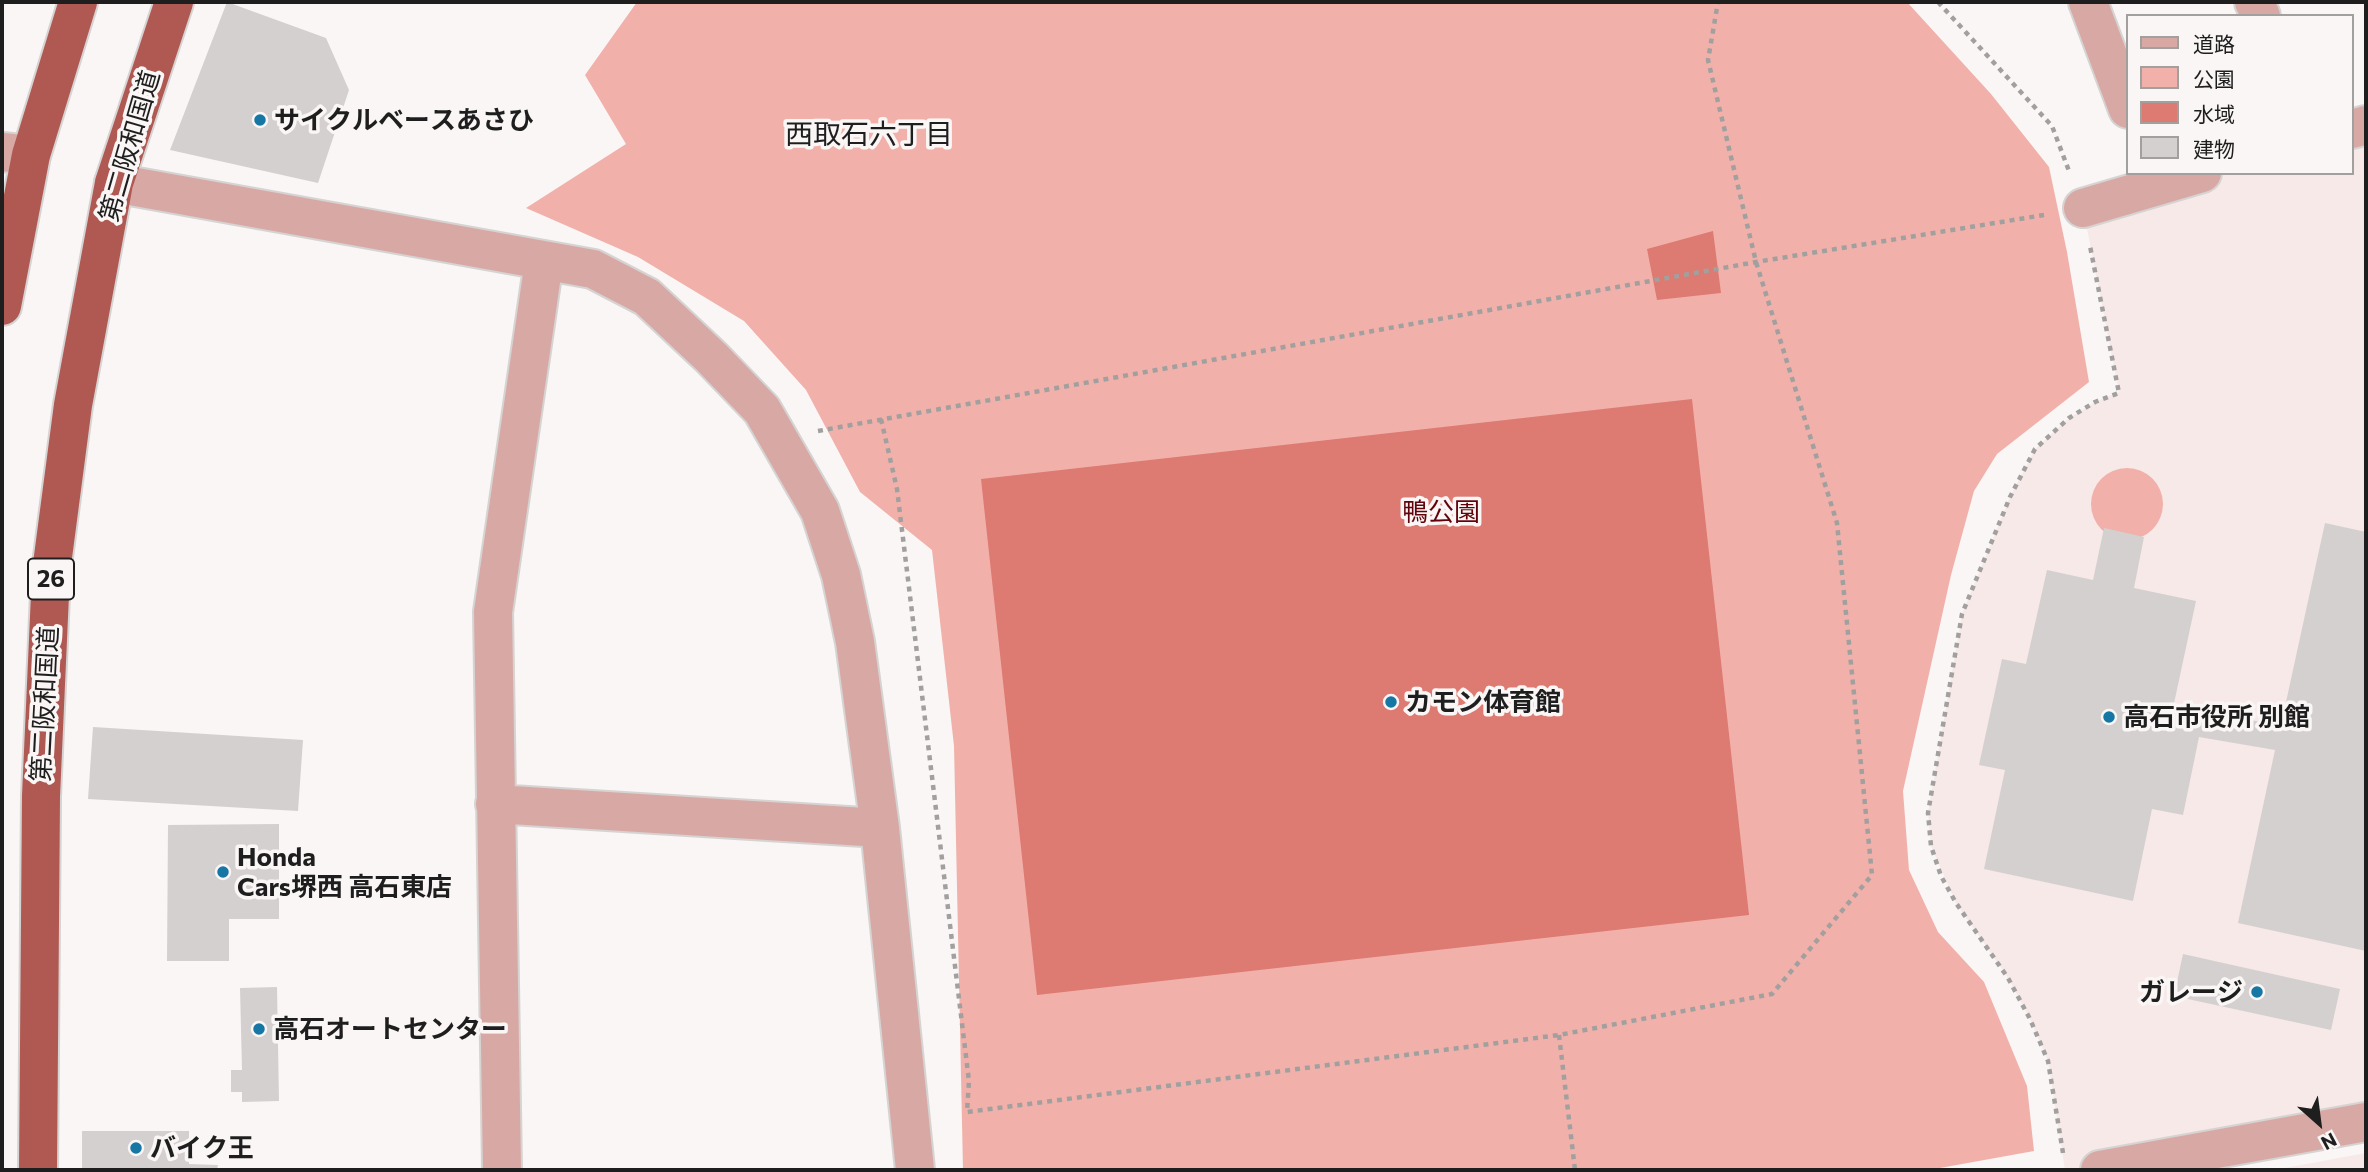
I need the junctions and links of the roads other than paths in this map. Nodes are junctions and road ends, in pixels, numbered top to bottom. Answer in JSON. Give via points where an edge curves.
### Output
{"nodes":[{"id":1,"x":78,"y":2,"type":"edge"},
{"id":2,"x":174,"y":2,"type":"edge"},
{"id":3,"x":2088,"y":2,"type":"edge"},
{"id":4,"x":2126,"y":104,"type":"edge"},
{"id":5,"x":16,"y":154,"type":"edge"},
{"id":6,"x":2188,"y":175,"type":"edge"},
{"id":7,"x":2154,"y":180,"type":"edge"},
{"id":8,"x":114,"y":183,"type":"junction"},
{"id":9,"x":2082,"y":208,"type":"road end"},
{"id":10,"x":544,"y":261,"type":"junction"},
{"id":11,"x":2,"y":306,"type":"edge"},
{"id":12,"x":495,"y":804,"type":"junction"},
{"id":13,"x":880,"y":828,"type":"junction"},
{"id":14,"x":2366,"y":1122,"type":"edge"},
{"id":15,"x":38,"y":1170,"type":"edge"},
{"id":16,"x":502,"y":1170,"type":"edge"},
{"id":17,"x":915,"y":1170,"type":"edge"},
{"id":18,"x":2100,"y":1170,"type":"edge"}],
"edges":[{"from":1,"to":5,"type":"highway"},
{"from":2,"to":8,"type":"highway","name":"第二阪和国道","number":"26"},
{"from":3,"to":4,"type":"street"},
{"from":5,"to":11,"type":"highway"},
{"from":6,"to":7,"type":"street"},
{"from":7,"to":9,"type":"street"},
{"from":8,"to":10,"type":"street"},
{"from":8,"to":15,"type":"highway","name":"第二阪和国道","number":"26","via":[[72,405],[51,572],[41,796]]},
{"from":10,"to":12,"type":"street","via":[[493,612]]},
{"from":10,"to":13,"type":"street","via":[[593,269],[647,297],[762,410],[820,511],[841,575],[855,642]]},
{"from":12,"to":13,"type":"street"},
{"from":12,"to":16,"type":"street"},
{"from":13,"to":17,"type":"street"},
{"from":14,"to":18,"type":"street"}]}
